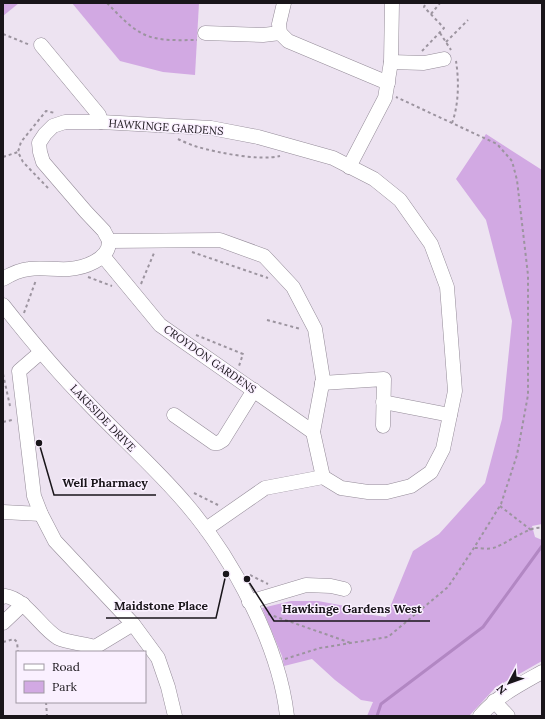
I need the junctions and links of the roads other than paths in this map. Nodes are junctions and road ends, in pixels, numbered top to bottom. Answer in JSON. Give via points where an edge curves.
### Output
{"nodes":[{"id":1,"x":284,"y":3,"type":"edge"},
{"id":2,"x":392,"y":3,"type":"edge"},
{"id":3,"x":206,"y":33,"type":"road end"},
{"id":4,"x":280,"y":33,"type":"junction"},
{"id":5,"x":41,"y":45,"type":"road end"},
{"id":6,"x":449,"y":57,"type":"road end"},
{"id":7,"x":391,"y":62,"type":"junction"},
{"id":8,"x":387,"y":88,"type":"junction"},
{"id":9,"x":101,"y":122,"type":"junction"},
{"id":10,"x":349,"y":168,"type":"junction"},
{"id":11,"x":109,"y":241,"type":"junction"},
{"id":12,"x":103,"y":256,"type":"junction"},
{"id":13,"x":3,"y":278,"type":"edge"},
{"id":14,"x":3,"y":305,"type":"edge"},
{"id":15,"x":41,"y":352,"type":"junction"},
{"id":16,"x":322,"y":383,"type":"junction"},
{"id":17,"x":254,"y":390,"type":"junction"},
{"id":18,"x":383,"y":402,"type":"junction"},
{"id":19,"x":174,"y":415,"type":"dead end"},
{"id":20,"x":450,"y":415,"type":"junction"},
{"id":21,"x":383,"y":426,"type":"dead end"},
{"id":22,"x":313,"y":432,"type":"junction"},
{"id":23,"x":323,"y":477,"type":"junction"},
{"id":24,"x":3,"y":512,"type":"edge"},
{"id":25,"x":41,"y":514,"type":"junction"},
{"id":26,"x":206,"y":528,"type":"junction"},
{"id":27,"x":344,"y":588,"type":"dead end"},
{"id":28,"x":3,"y":597,"type":"edge"},
{"id":29,"x":23,"y":604,"type":"junction"},
{"id":30,"x":251,"y":605,"type":"junction"},
{"id":31,"x":3,"y":623,"type":"edge"},
{"id":32,"x":133,"y":624,"type":"junction"},
{"id":33,"x":95,"y":649,"type":"edge"},
{"id":34,"x":542,"y":672,"type":"edge"},
{"id":35,"x":494,"y":701,"type":"junction"},
{"id":36,"x":175,"y":716,"type":"edge"},
{"id":37,"x":287,"y":716,"type":"edge"},
{"id":38,"x":480,"y":716,"type":"edge"},
{"id":39,"x":508,"y":716,"type":"edge"}],
"edges":[{"from":1,"to":4,"type":"street","via":[[279,24]]},
{"from":2,"to":7,"type":"street"},
{"from":3,"to":4,"type":"street"},
{"from":4,"to":8,"type":"street","via":[[288,42]]},
{"from":5,"to":9,"type":"street","via":[[99,114]]},
{"from":6,"to":7,"type":"street","via":[[424,63]]},
{"from":7,"to":8,"type":"street"},
{"from":8,"to":10,"type":"street","via":[[385,98]]},
{"from":9,"to":10,"type":"street","name":"HAWKINGE GARDENS","via":[[219,130],[258,137],[333,158]]},
{"from":9,"to":11,"type":"street","name":"HAWKINGE GARDENS","via":[[65,122],[53,126],[39,143],[43,162],[104,231]]},
{"from":10,"to":20,"type":"street","name":"HAWKINGE GARDENS","via":[[374,179],[400,200],[431,244],[447,287],[455,391]]},
{"from":11,"to":12,"type":"street"},
{"from":11,"to":16,"type":"street","via":[[220,240],[264,256],[295,289],[315,329]]},
{"from":12,"to":13,"type":"street","via":[[81,267],[28,269]]},
{"from":12,"to":17,"type":"street","name":"CROYDON GARDENS","via":[[160,325]]},
{"from":14,"to":15,"type":"street","name":"LAKESIDE DRIVE"},
{"from":15,"to":25,"type":"street","via":[[19,371],[34,496]]},
{"from":15,"to":26,"type":"street","name":"LAKESIDE DRIVE","via":[[86,402],[169,484]]},
{"from":16,"to":18,"type":"street","via":[[384,378]]},
{"from":16,"to":22,"type":"street"},
{"from":17,"to":19,"type":"street","via":[[223,440],[218,443],[214,443]]},
{"from":17,"to":22,"type":"street","name":"CROYDON GARDENS"},
{"from":18,"to":20,"type":"street"},
{"from":18,"to":21,"type":"street"},
{"from":20,"to":23,"type":"street","name":"HAWKINGE GARDENS","via":[[443,449],[431,472],[411,486],[387,492],[368,492],[341,488]]},
{"from":22,"to":23,"type":"street"},
{"from":23,"to":26,"type":"street","via":[[264,488]]},
{"from":24,"to":25,"type":"street"},
{"from":25,"to":32,"type":"street","via":[[55,541]]},
{"from":26,"to":30,"type":"street","name":"LAKESIDE DRIVE"},
{"from":27,"to":30,"type":"street","via":[[306,585]]},
{"from":28,"to":29,"type":"street","via":[[13,597]]},
{"from":29,"to":31,"type":"street"},
{"from":29,"to":33,"type":"street","via":[[40,623],[59,638]]},
{"from":30,"to":37,"type":"street","name":"LAKESIDE DRIVE","via":[[275,664]]},
{"from":32,"to":33,"type":"street"},
{"from":32,"to":36,"type":"street","via":[[158,658]]},
{"from":34,"to":35,"type":"street"},
{"from":35,"to":38,"type":"street"},
{"from":35,"to":39,"type":"street"}]}
